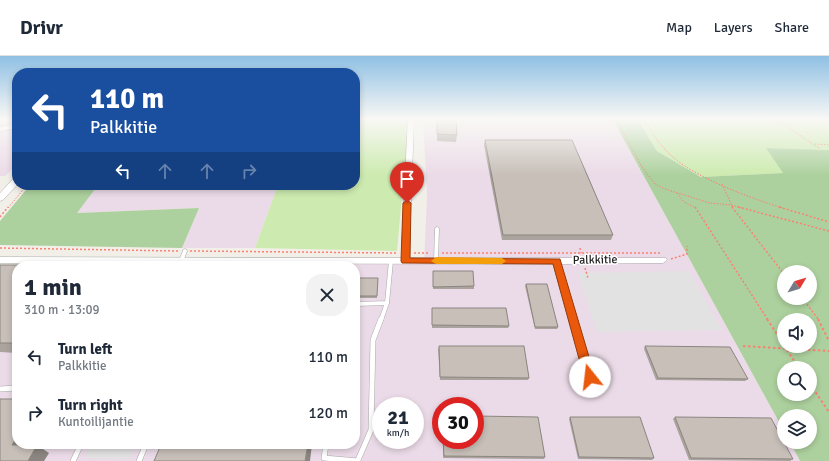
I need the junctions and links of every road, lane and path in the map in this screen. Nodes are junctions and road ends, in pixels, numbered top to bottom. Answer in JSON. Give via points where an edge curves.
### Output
{"nodes":[{"id":1,"x":410,"y":138,"type":"edge"},
{"id":2,"x":626,"y":138,"type":"edge"},
{"id":3,"x":655,"y":138,"type":"edge"},
{"id":4,"x":805,"y":138,"type":"edge"},
{"id":5,"x":815,"y":144,"type":"junction"},
{"id":6,"x":829,"y":145,"type":"edge"},
{"id":7,"x":819,"y":148,"type":"dead end"},
{"id":8,"x":722,"y":184,"type":"junction"},
{"id":9,"x":12,"y":185,"type":"edge"},
{"id":10,"x":23,"y":190,"type":"edge"},
{"id":11,"x":676,"y":192,"type":"junction"},
{"id":12,"x":0,"y":198,"type":"edge"},
{"id":13,"x":732,"y":205,"type":"junction"},
{"id":14,"x":0,"y":216,"type":"edge"},
{"id":15,"x":829,"y":222,"type":"edge"},
{"id":16,"x":437,"y":229,"type":"dead end"},
{"id":17,"x":829,"y":231,"type":"edge"},
{"id":18,"x":688,"y":246,"type":"dead end"},
{"id":19,"x":0,"y":248,"type":"edge"},
{"id":20,"x":185,"y":251,"type":"junction"},
{"id":21,"x":661,"y":256,"type":"junction"},
{"id":22,"x":405,"y":257,"type":"junction"},
{"id":23,"x":436,"y":257,"type":"junction"},
{"id":24,"x":1,"y":260,"type":"edge"},
{"id":25,"x":61,"y":261,"type":"edge"},
{"id":26,"x":181,"y":261,"type":"edge"},
{"id":27,"x":360,"y":261,"type":"edge"},
{"id":28,"x":391,"y":261,"type":"junction"},
{"id":29,"x":556,"y":261,"type":"junction"},
{"id":30,"x":777,"y":265,"type":"edge"},
{"id":31,"x":388,"y":303,"type":"junction"},
{"id":32,"x":360,"y":304,"type":"edge"},
{"id":33,"x":807,"y":305,"type":"edge"},
{"id":34,"x":777,"y":335,"type":"edge"},
{"id":35,"x":829,"y":341,"type":"edge"},
{"id":36,"x":743,"y":346,"type":"dead end"},
{"id":37,"x":777,"y":347,"type":"edge"},
{"id":38,"x":817,"y":350,"type":"edge"},
{"id":39,"x":829,"y":351,"type":"edge"},
{"id":40,"x":12,"y":388,"type":"edge"},
{"id":41,"x":0,"y":389,"type":"edge"},
{"id":42,"x":594,"y":392,"type":"dead end"},
{"id":43,"x":817,"y":394,"type":"edge"},
{"id":44,"x":829,"y":412,"type":"edge"},
{"id":45,"x":79,"y":449,"type":"edge"},
{"id":46,"x":144,"y":449,"type":"edge"},
{"id":47,"x":325,"y":449,"type":"edge"},
{"id":48,"x":73,"y":461,"type":"edge"},
{"id":49,"x":139,"y":461,"type":"edge"},
{"id":50,"x":358,"y":461,"type":"edge"}],
"edges":[{"from":1,"to":22,"type":"street"},
{"from":2,"to":11,"type":"path","via":[[642,167],[655,184]]},
{"from":3,"to":8,"type":"path","via":[[674,158],[696,173]]},
{"from":4,"to":5,"type":"path"},
{"from":5,"to":6,"type":"path"},
{"from":5,"to":7,"type":"path"},
{"from":8,"to":13,"type":"path"},
{"from":8,"to":15,"type":"path","via":[[763,202]]},
{"from":9,"to":12,"type":"street"},
{"from":10,"to":14,"type":"path"},
{"from":11,"to":13,"type":"path","via":[[710,202]]},
{"from":11,"to":34,"type":"path","via":[[684,202],[695,207]]},
{"from":13,"to":17,"type":"path"},
{"from":13,"to":30,"type":"path"},
{"from":16,"to":23,"type":"lane"},
{"from":18,"to":21,"type":"path","via":[[687,254],[681,257]]},
{"from":19,"to":20,"type":"path"},
{"from":20,"to":22,"type":"path"},
{"from":20,"to":26,"type":"lane"},
{"from":21,"to":23,"type":"path"},
{"from":21,"to":29,"type":"street","name":"Palkkitie"},
{"from":22,"to":23,"type":"street","name":"Palkkitie"},
{"from":22,"to":23,"type":"path"},
{"from":22,"to":28,"type":"street","name":"Palkkitie"},
{"from":23,"to":29,"type":"street","name":"Palkkitie"},
{"from":24,"to":25,"type":"street","name":"Palkkitie"},
{"from":27,"to":28,"type":"street","name":"Palkkitie"},
{"from":28,"to":31,"type":"lane"},
{"from":29,"to":42,"type":"street"},
{"from":31,"to":32,"type":"lane"},
{"from":31,"to":50,"type":"lane","via":[[373,340],[371,430]]},
{"from":33,"to":35,"type":"path","via":[[819,320]]},
{"from":36,"to":37,"type":"path"},
{"from":38,"to":39,"type":"path"},
{"from":40,"to":41,"type":"lane"},
{"from":43,"to":44,"type":"path"},
{"from":45,"to":48,"type":"lane"},
{"from":46,"to":49,"type":"lane"},
{"from":47,"to":50,"type":"lane","via":[[324,458]]}]}
